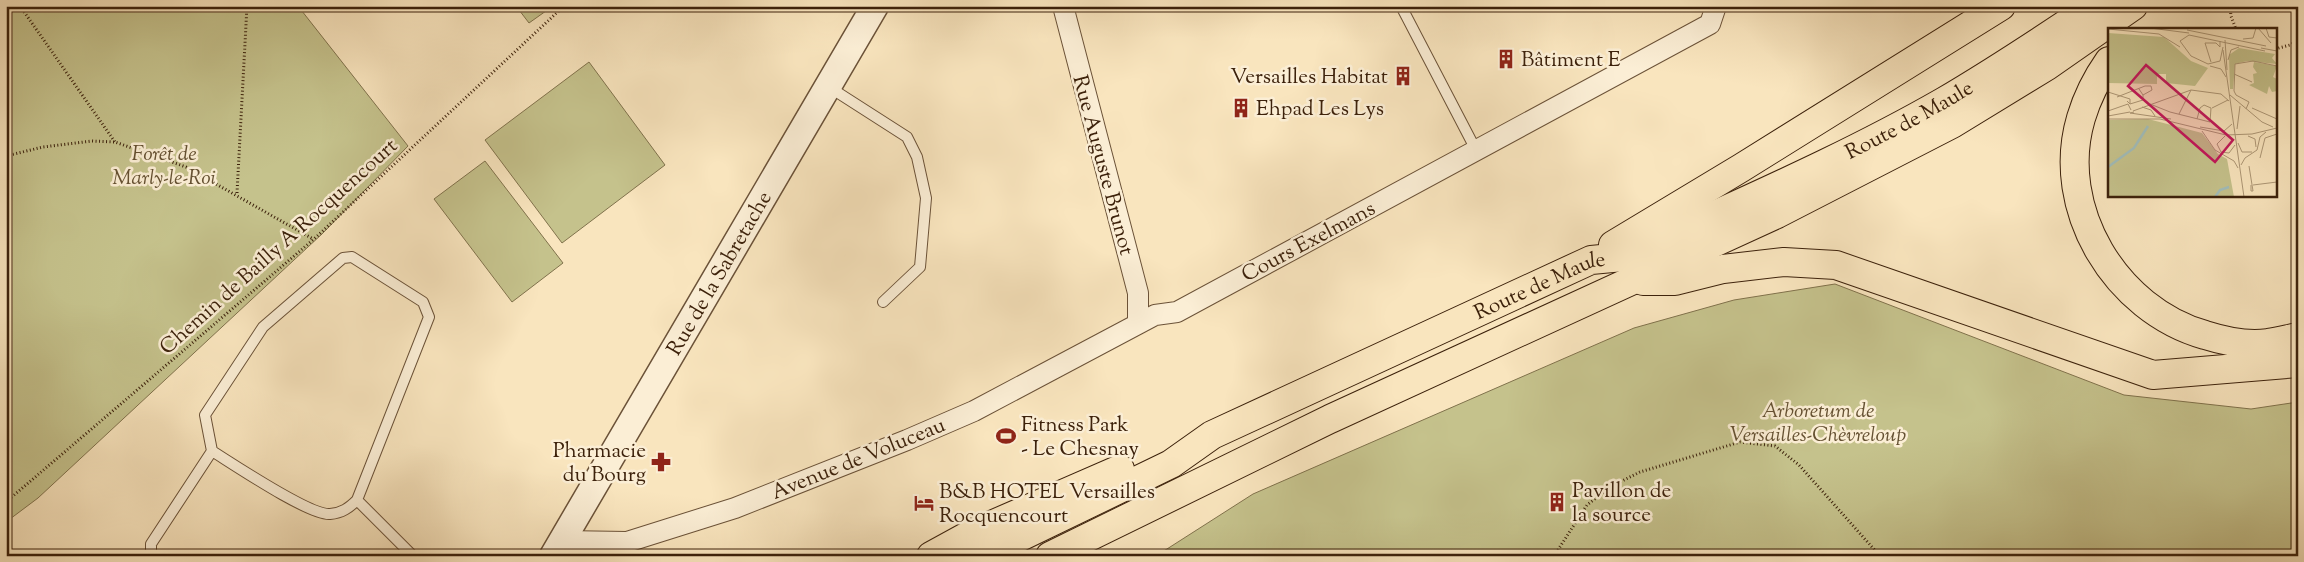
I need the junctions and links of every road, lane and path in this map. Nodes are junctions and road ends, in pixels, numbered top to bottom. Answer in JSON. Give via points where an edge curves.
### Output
{"nodes":[{"id":1,"x":20,"y":6,"type":"edge"},
{"id":2,"x":247,"y":6,"type":"edge"},
{"id":3,"x":564,"y":6,"type":"edge"},
{"id":4,"x":875,"y":6,"type":"edge"},
{"id":5,"x":1063,"y":6,"type":"edge"},
{"id":6,"x":1401,"y":6,"type":"edge"},
{"id":7,"x":1716,"y":6,"type":"edge"},
{"id":8,"x":2000,"y":6,"type":"edge"},
{"id":9,"x":2093,"y":6,"type":"edge"},
{"id":10,"x":2133,"y":6,"type":"edge"},
{"id":11,"x":2149,"y":6,"type":"edge"},
{"id":12,"x":2230,"y":6,"type":"edge"},
{"id":13,"x":2133,"y":28,"type":"edge"},
{"id":14,"x":2236,"y":28,"type":"edge"},
{"id":15,"x":2298,"y":40,"type":"edge"},
{"id":16,"x":2276,"y":49,"type":"edge"},
{"id":17,"x":2108,"y":62,"type":"edge"},
{"id":18,"x":829,"y":86,"type":"junction"},
{"id":19,"x":115,"y":142,"type":"junction"},
{"id":20,"x":1476,"y":150,"type":"junction"},
{"id":21,"x":6,"y":156,"type":"edge"},
{"id":22,"x":237,"y":194,"type":"junction"},
{"id":23,"x":314,"y":239,"type":"junction"},
{"id":24,"x":1591,"y":260,"type":"junction"},
{"id":25,"x":1628,"y":282,"type":"junction"},
{"id":26,"x":883,"y":302,"type":"dead end"},
{"id":27,"x":1138,"y":324,"type":"junction"},
{"id":28,"x":2298,"y":337,"type":"edge"},
{"id":29,"x":2298,"y":363,"type":"edge"},
{"id":30,"x":1212,"y":435,"type":"junction"},
{"id":31,"x":212,"y":451,"type":"junction"},
{"id":32,"x":357,"y":500,"type":"junction"},
{"id":33,"x":6,"y":502,"type":"edge"},
{"id":34,"x":558,"y":548,"type":"edge"},
{"id":35,"x":151,"y":556,"type":"edge"},
{"id":36,"x":412,"y":556,"type":"edge"},
{"id":37,"x":931,"y":556,"type":"edge"},
{"id":38,"x":982,"y":556,"type":"edge"},
{"id":39,"x":1050,"y":556,"type":"edge"},
{"id":40,"x":1554,"y":556,"type":"edge"},
{"id":41,"x":1880,"y":556,"type":"edge"}],
"edges":[{"from":1,"to":19,"type":"path"},
{"from":2,"to":22,"type":"path"},
{"from":3,"to":23,"type":"path","name":"Chemin de Bailly A Rocquencourt"},
{"from":4,"to":18,"type":"street","name":"Rue de la Sabretache"},
{"from":5,"to":27,"type":"street","name":"Rue Auguste Brunot","via":[[1138,293]]},
{"from":6,"to":20,"type":"lane"},
{"from":7,"to":20,"type":"street","name":"Cours Exelmans","via":[[1710,24]]},
{"from":8,"to":24,"type":"main road"},
{"from":9,"to":24,"type":"main road","name":"Route de Maule","via":[[2032,48],[1865,143],[1623,257]]},
{"from":10,"to":25,"type":"main road","name":"Route de Maule","via":[[2047,66],[1952,124],[1777,214]]},
{"from":11,"to":13,"type":"main road"},
{"from":12,"to":14,"type":"path"},
{"from":15,"to":16,"type":"path"},
{"from":17,"to":28,"type":"main road","via":[[2096,80],[2081,119],[2076,154],[2077,190],[2086,223],[2102,258],[2129,291],[2156,314],[2191,331],[2226,341],[2268,344]]},
{"from":18,"to":26,"type":"lane","via":[[907,137],[917,157],[926,198],[920,267]]},
{"from":18,"to":34,"type":"street","name":"Rue de la Sabretache"},
{"from":19,"to":21,"type":"path","via":[[92,141],[43,147]]},
{"from":19,"to":22,"type":"path","via":[[186,166]]},
{"from":20,"to":27,"type":"street","name":"Cours Exelmans","via":[[1177,312],[1155,315]]},
{"from":22,"to":23,"type":"path"},
{"from":23,"to":33,"type":"path","name":"Chemin de Bailly A Rocquencourt"},
{"from":24,"to":30,"type":"main road","name":"Route de Maule"},
{"from":25,"to":29,"type":"main road","via":[[1675,281],[1723,269],[1784,262],[1836,265],[2153,375]]},
{"from":25,"to":39,"type":"main road","name":"Route de Maule","via":[[1330,419]]},
{"from":27,"to":34,"type":"street","name":"Avenue de Voluceau","via":[[974,411],[734,508],[627,542]]},
{"from":30,"to":37,"type":"main road","via":[[1170,447],[973,533]]},
{"from":30,"to":38,"type":"main road","name":"Route de Maule","via":[[1171,464]]},
{"from":31,"to":32,"type":"lane","via":[[307,508],[329,515],[347,510]]},
{"from":31,"to":32,"type":"lane","via":[[206,415],[262,326],[343,258],[352,257],[424,302],[429,317]]},
{"from":31,"to":35,"type":"lane","via":[[151,544]]},
{"from":32,"to":36,"type":"lane"},
{"from":40,"to":41,"type":"path","via":[[1587,505],[1610,487],[1640,472],[1740,442],[1775,446],[1798,464]]}]}
